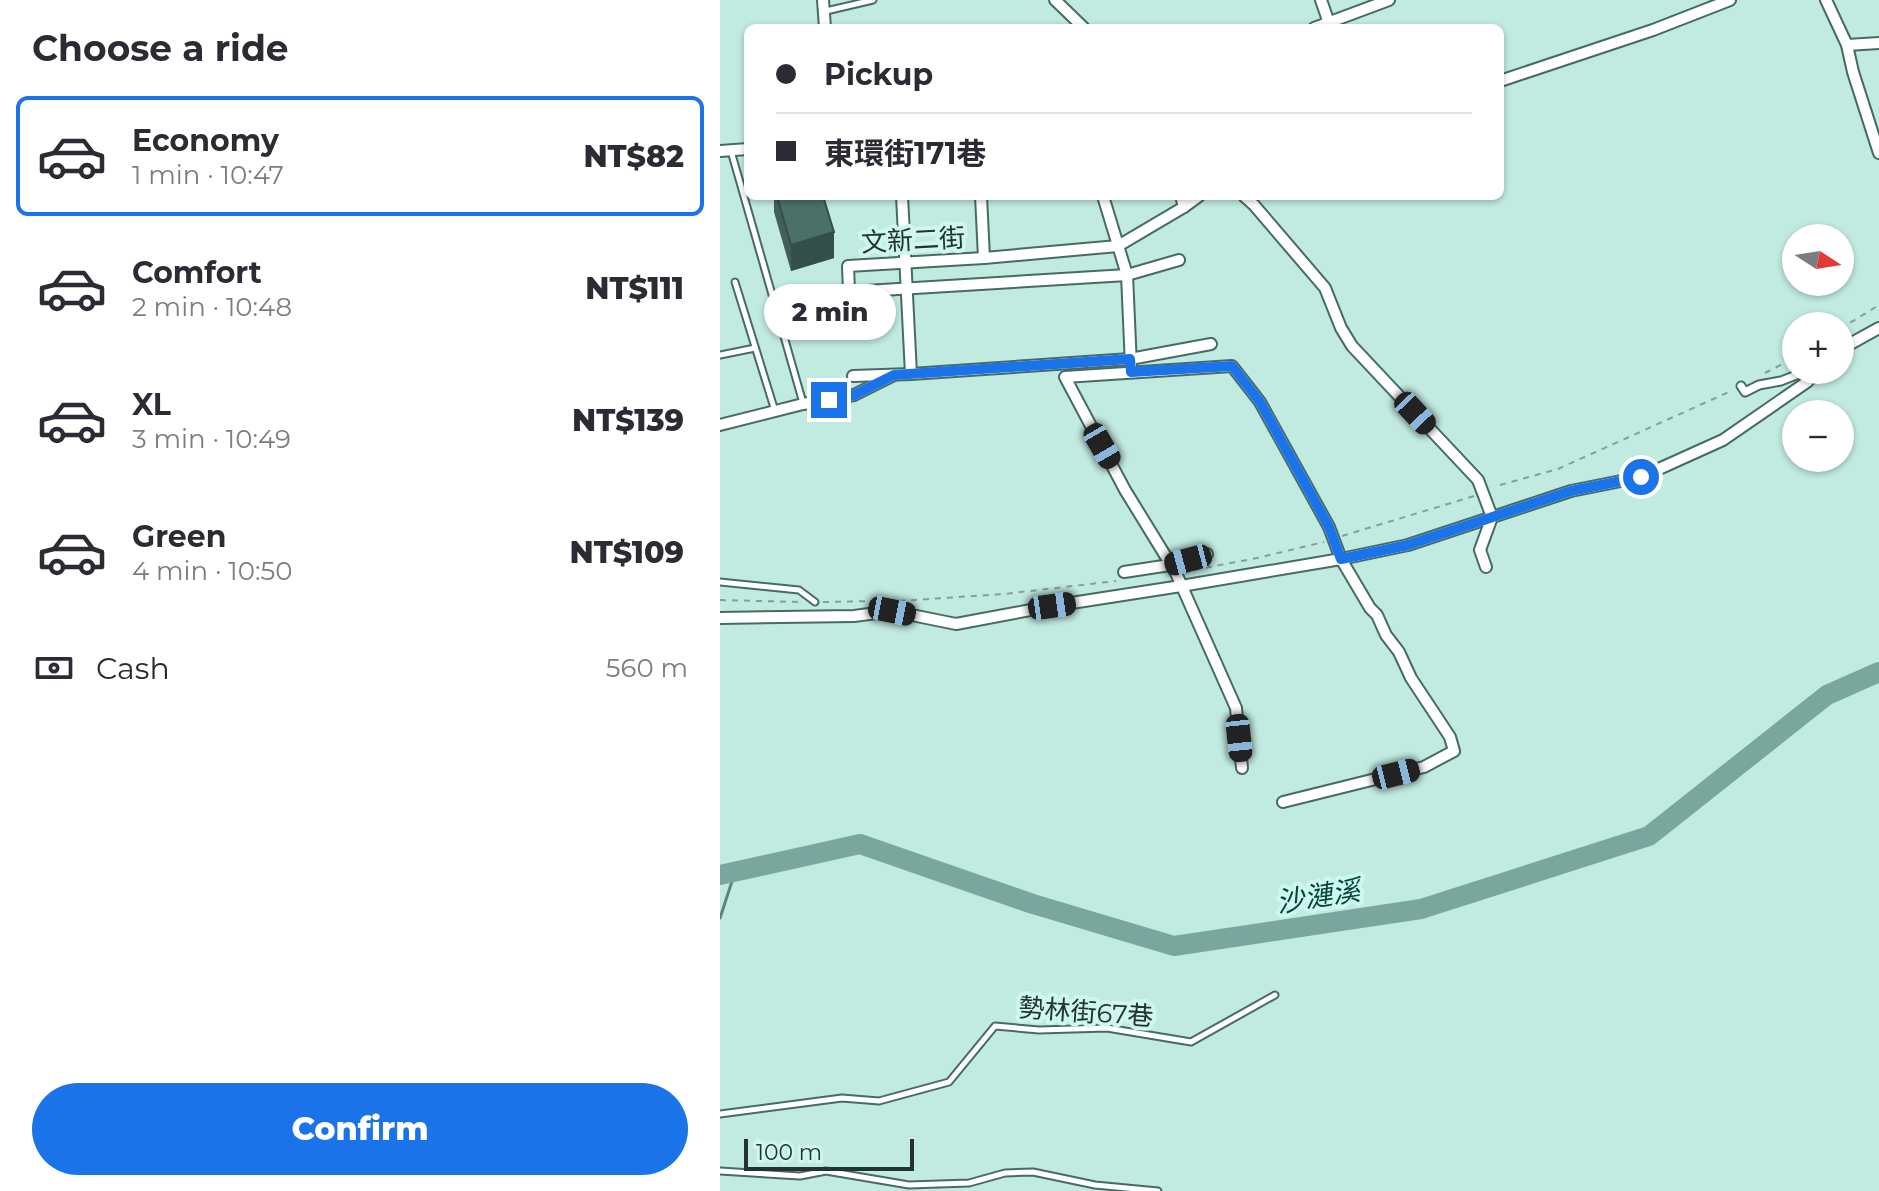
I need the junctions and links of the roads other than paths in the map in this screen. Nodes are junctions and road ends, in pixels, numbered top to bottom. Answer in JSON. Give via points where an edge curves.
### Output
{"nodes":[{"id":1,"x":873,"y":0,"type":"edge"},
{"id":2,"x":1055,"y":0,"type":"edge"},
{"id":3,"x":1321,"y":0,"type":"edge"},
{"id":4,"x":1389,"y":0,"type":"edge"},
{"id":5,"x":1730,"y":0,"type":"edge"},
{"id":6,"x":1826,"y":0,"type":"edge"},
{"id":7,"x":824,"y":6,"type":"edge"},
{"id":8,"x":1329,"y":23,"type":"junction"},
{"id":9,"x":1080,"y":24,"type":"edge"},
{"id":10,"x":1326,"y":24,"type":"edge"},
{"id":11,"x":1879,"y":43,"type":"edge"},
{"id":12,"x":1847,"y":45,"type":"junction"},
{"id":13,"x":1504,"y":80,"type":"edge"},
{"id":14,"x":725,"y":150,"type":"edge"},
{"id":15,"x":1879,"y":153,"type":"edge"},
{"id":16,"x":902,"y":200,"type":"edge"},
{"id":17,"x":981,"y":200,"type":"edge"},
{"id":18,"x":1104,"y":200,"type":"edge"},
{"id":19,"x":1248,"y":200,"type":"edge"},
{"id":20,"x":1182,"y":202,"type":"edge"},
{"id":21,"x":1118,"y":246,"type":"junction"},
{"id":22,"x":984,"y":258,"type":"junction"},
{"id":23,"x":1179,"y":260,"type":"dead end"},
{"id":24,"x":905,"y":262,"type":"junction"},
{"id":25,"x":1127,"y":275,"type":"junction"},
{"id":26,"x":735,"y":282,"type":"dead end"},
{"id":27,"x":907,"y":289,"type":"junction"},
{"id":28,"x":1879,"y":328,"type":"edge"},
{"id":29,"x":1854,"y":342,"type":"edge"},
{"id":30,"x":1211,"y":344,"type":"dead end"},
{"id":31,"x":755,"y":348,"type":"junction"},
{"id":32,"x":720,"y":355,"type":"edge"},
{"id":33,"x":1130,"y":359,"type":"junction"},
{"id":34,"x":1131,"y":372,"type":"junction"},
{"id":35,"x":911,"y":374,"type":"junction"},
{"id":36,"x":894,"y":375,"type":"junction"},
{"id":37,"x":853,"y":376,"type":"dead end"},
{"id":38,"x":1782,"y":381,"type":"edge"},
{"id":39,"x":1804,"y":384,"type":"edge"},
{"id":40,"x":1741,"y":386,"type":"road end"},
{"id":41,"x":803,"y":404,"type":"junction"},
{"id":42,"x":775,"y":411,"type":"junction"},
{"id":43,"x":720,"y":425,"type":"edge"},
{"id":44,"x":1492,"y":517,"type":"junction"},
{"id":45,"x":1207,"y":554,"type":"dead end"},
{"id":46,"x":1341,"y":559,"type":"junction"},
{"id":47,"x":1486,"y":567,"type":"dead end"},
{"id":48,"x":1173,"y":569,"type":"junction"},
{"id":49,"x":1121,"y":576,"type":"road end"},
{"id":50,"x":720,"y":582,"type":"edge"},
{"id":51,"x":1181,"y":586,"type":"junction"},
{"id":52,"x":815,"y":602,"type":"road end"},
{"id":53,"x":720,"y":618,"type":"edge"},
{"id":54,"x":1242,"y":768,"type":"dead end"},
{"id":55,"x":1283,"y":802,"type":"dead end"},
{"id":56,"x":1275,"y":995,"type":"dead end"},
{"id":57,"x":720,"y":1114,"type":"edge"},
{"id":58,"x":720,"y":1171,"type":"edge"},
{"id":59,"x":1158,"y":1191,"type":"edge"}],
"edges":[{"from":1,"to":7,"type":"lane"},
{"from":2,"to":9,"type":"street"},
{"from":3,"to":8,"type":"street"},
{"from":4,"to":8,"type":"street"},
{"from":5,"to":13,"type":"street"},
{"from":6,"to":12,"type":"street"},
{"from":8,"to":10,"type":"street"},
{"from":11,"to":12,"type":"street"},
{"from":12,"to":15,"type":"street"},
{"from":14,"to":41,"type":"lane"},
{"from":16,"to":24,"type":"street"},
{"from":17,"to":22,"type":"street"},
{"from":18,"to":21,"type":"street"},
{"from":19,"to":44,"type":"street","via":[[1325,288],[1352,346],[1478,480]]},
{"from":20,"to":21,"type":"street","name":"文新二街"},
{"from":21,"to":22,"type":"street","name":"文新二街"},
{"from":21,"to":25,"type":"street"},
{"from":22,"to":24,"type":"street","name":"文新二街"},
{"from":23,"to":25,"type":"street","name":"文新二街"},
{"from":24,"to":27,"type":"street"},
{"from":24,"to":27,"type":"street","name":"文新二街","via":[[848,266],[849,292]]},
{"from":25,"to":27,"type":"street","name":"文新二街"},
{"from":25,"to":33,"type":"street"},
{"from":26,"to":31,"type":"lane"},
{"from":27,"to":35,"type":"street"},
{"from":28,"to":29,"type":"street"},
{"from":30,"to":33,"type":"street"},
{"from":31,"to":32,"type":"lane"},
{"from":31,"to":42,"type":"lane"},
{"from":33,"to":34,"type":"street"},
{"from":33,"to":35,"type":"street"},
{"from":34,"to":46,"type":"street","via":[[1232,366],[1260,402],[1329,527]]},
{"from":34,"to":48,"type":"street","via":[[1065,377]]},
{"from":35,"to":36,"type":"street"},
{"from":36,"to":37,"type":"street"},
{"from":36,"to":41,"type":"street","via":[[854,395]]},
{"from":38,"to":40,"type":"street","via":[[1745,392]]},
{"from":39,"to":44,"type":"street","via":[[1723,440],[1641,477],[1571,491]]},
{"from":41,"to":42,"type":"street"},
{"from":42,"to":43,"type":"street"},
{"from":44,"to":46,"type":"street","via":[[1408,545]]},
{"from":44,"to":47,"type":"street","via":[[1480,550]]},
{"from":45,"to":48,"type":"street"},
{"from":46,"to":51,"type":"street"},
{"from":46,"to":55,"type":"street","via":[[1454,751],[1424,767]]},
{"from":48,"to":49,"type":"street"},
{"from":48,"to":51,"type":"street"},
{"from":50,"to":52,"type":"lane","via":[[799,590]]},
{"from":51,"to":53,"type":"street","via":[[956,624],[892,611]]},
{"from":51,"to":54,"type":"street","via":[[1236,708]]},
{"from":56,"to":57,"type":"lane","name":"勢林街67巷","via":[[1191,1042],[1107,1028],[995,1026],[949,1082],[879,1101],[842,1098]]},
{"from":58,"to":59,"type":"lane","via":[[800,1176],[826,1171],[909,1185],[969,1183],[1033,1172]]}]}
